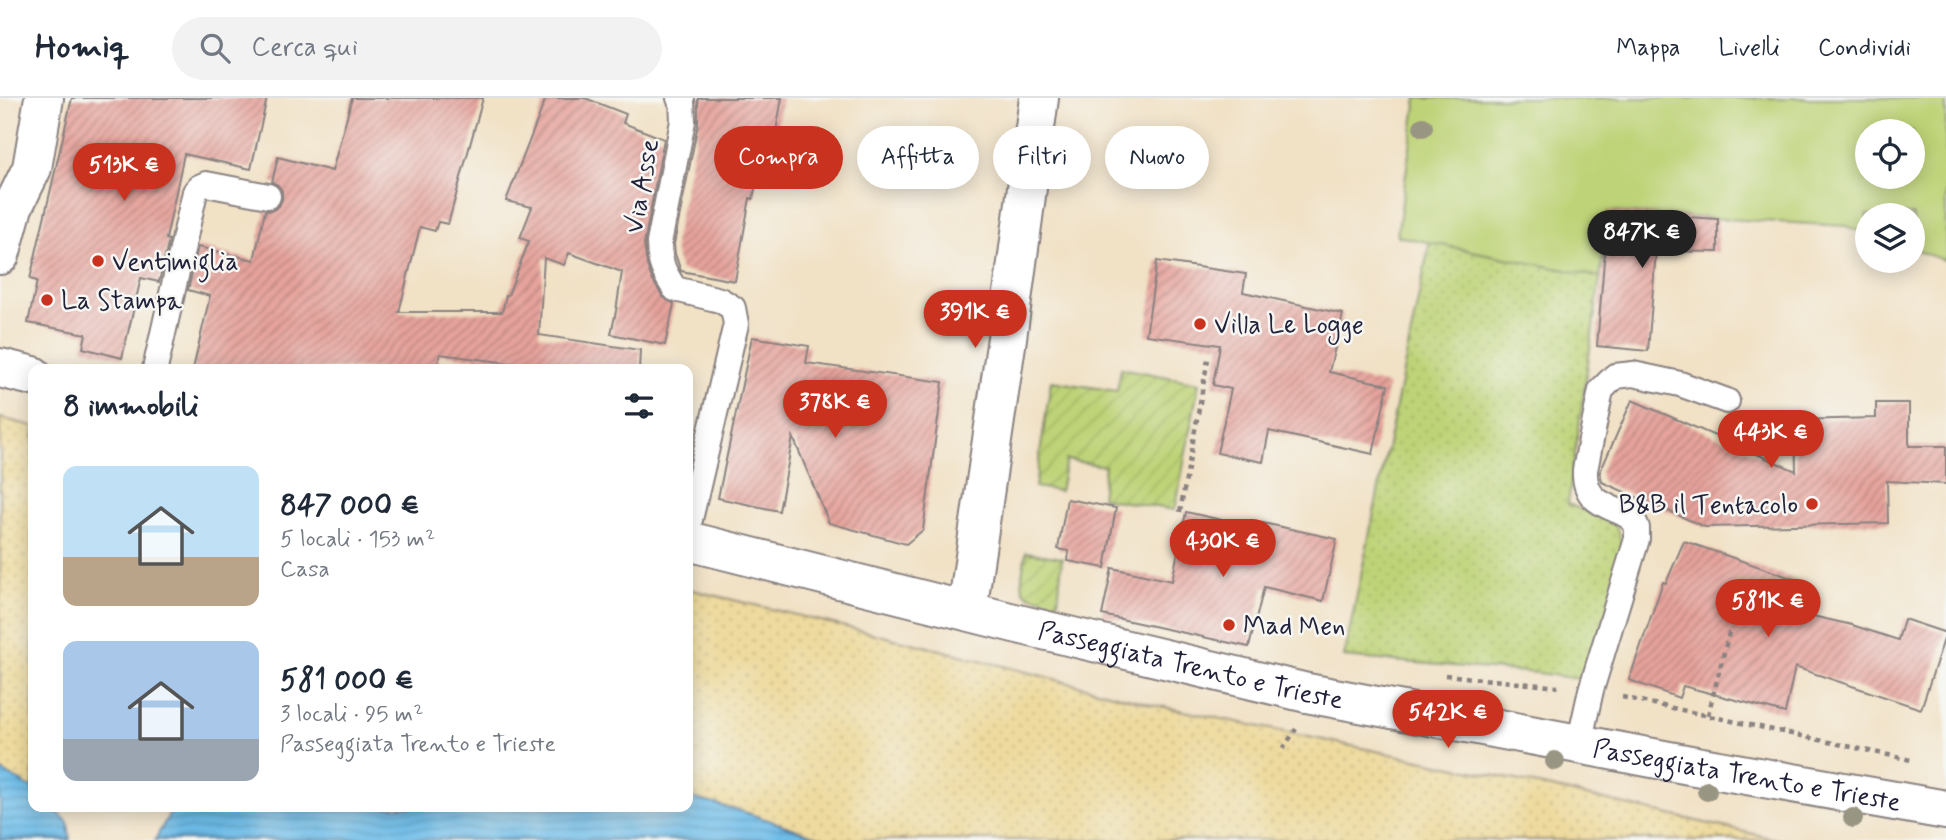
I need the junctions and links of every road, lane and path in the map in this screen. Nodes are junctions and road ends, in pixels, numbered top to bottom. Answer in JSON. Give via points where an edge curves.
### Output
{"nodes":[{"id":1,"x":44,"y":98,"type":"edge"},
{"id":2,"x":678,"y":98,"type":"edge"},
{"id":3,"x":1039,"y":98,"type":"edge"},
{"id":4,"x":268,"y":197,"type":"dead end"},
{"id":5,"x":0,"y":255,"type":"edge"},
{"id":6,"x":1208,"y":359,"type":"dead end"},
{"id":7,"x":156,"y":364,"type":"edge"},
{"id":8,"x":0,"y":368,"type":"edge"},
{"id":9,"x":28,"y":375,"type":"edge"},
{"id":10,"x":1727,"y":401,"type":"dead end"},
{"id":11,"x":693,"y":507,"type":"edge"},
{"id":12,"x":1180,"y":512,"type":"dead end"},
{"id":13,"x":693,"y":542,"type":"edge"},
{"id":14,"x":967,"y":611,"type":"junction"},
{"id":15,"x":1730,"y":629,"type":"dead end"},
{"id":16,"x":1591,"y":690,"type":"junction"},
{"id":17,"x":1708,"y":715,"type":"junction"},
{"id":18,"x":1301,"y":722,"type":"dead end"},
{"id":19,"x":1579,"y":744,"type":"junction"},
{"id":20,"x":1283,"y":749,"type":"dead end"},
{"id":21,"x":1920,"y":762,"type":"dead end"},
{"id":22,"x":1946,"y":810,"type":"edge"}],
"edges":[{"from":1,"to":5,"type":"street","via":[[32,168],[13,207]]},
{"from":2,"to":11,"type":"lane","name":"Via Asse","via":[[682,121],[659,243],[663,272],[675,289],[720,300],[733,308],[736,324]]},
{"from":3,"to":14,"type":"street"},
{"from":4,"to":7,"type":"lane","via":[[206,184],[195,192]]},
{"from":6,"to":12,"type":"path"},
{"from":8,"to":9,"type":"street"},
{"from":10,"to":16,"type":"lane","via":[[1633,374],[1615,376],[1601,390],[1584,480],[1594,498],[1632,519],[1637,539]]},
{"from":13,"to":14,"type":"street","name":"Passeggiata Trento e Trieste"},
{"from":14,"to":19,"type":"street","name":"Passeggiata Trento e Trieste","via":[[1307,693]]},
{"from":15,"to":17,"type":"path"},
{"from":16,"to":17,"type":"path"},
{"from":16,"to":19,"type":"lane"},
{"from":17,"to":21,"type":"path"},
{"from":18,"to":20,"type":"path"},
{"from":19,"to":22,"type":"street","name":"Passeggiata Trento e Trieste"}]}
